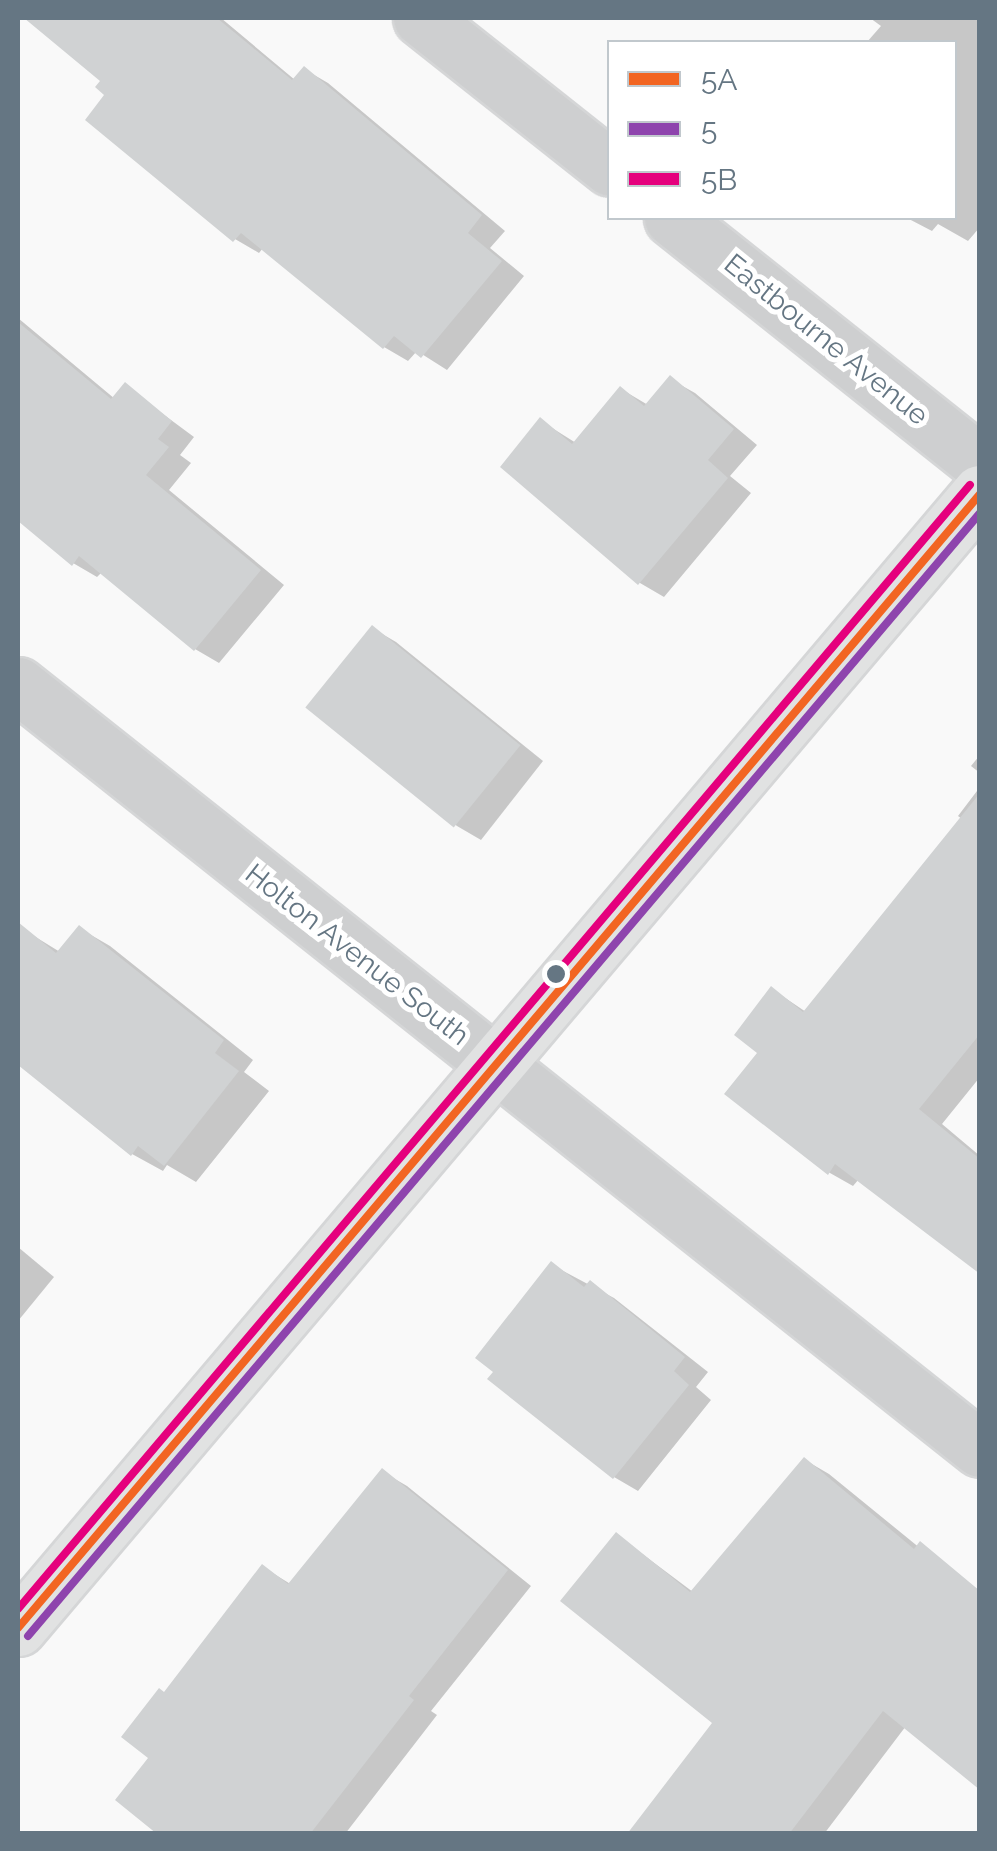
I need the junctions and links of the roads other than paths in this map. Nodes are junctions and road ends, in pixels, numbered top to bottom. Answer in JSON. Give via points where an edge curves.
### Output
{"nodes":[{"id":1,"x":421,"y":18,"type":"edge"},
{"id":2,"x":607,"y":166,"type":"edge"},
{"id":3,"x":675,"y":220,"type":"edge"},
{"id":4,"x":980,"y":463,"type":"edge"},
{"id":5,"x":980,"y":493,"type":"edge"},
{"id":6,"x":18,"y":685,"type":"edge"},
{"id":7,"x":496,"y":1065,"type":"junction"},
{"id":8,"x":980,"y":1449,"type":"edge"},
{"id":9,"x":18,"y":1628,"type":"edge"}],
"edges":[{"from":1,"to":2,"type":"street"},
{"from":3,"to":4,"type":"street","name":"Eastbourne Avenue"},
{"from":5,"to":7,"type":"street"},
{"from":6,"to":7,"type":"street","name":"Holton Avenue South"},
{"from":7,"to":8,"type":"street","name":"Holton Avenue South"},
{"from":7,"to":9,"type":"street"}]}
